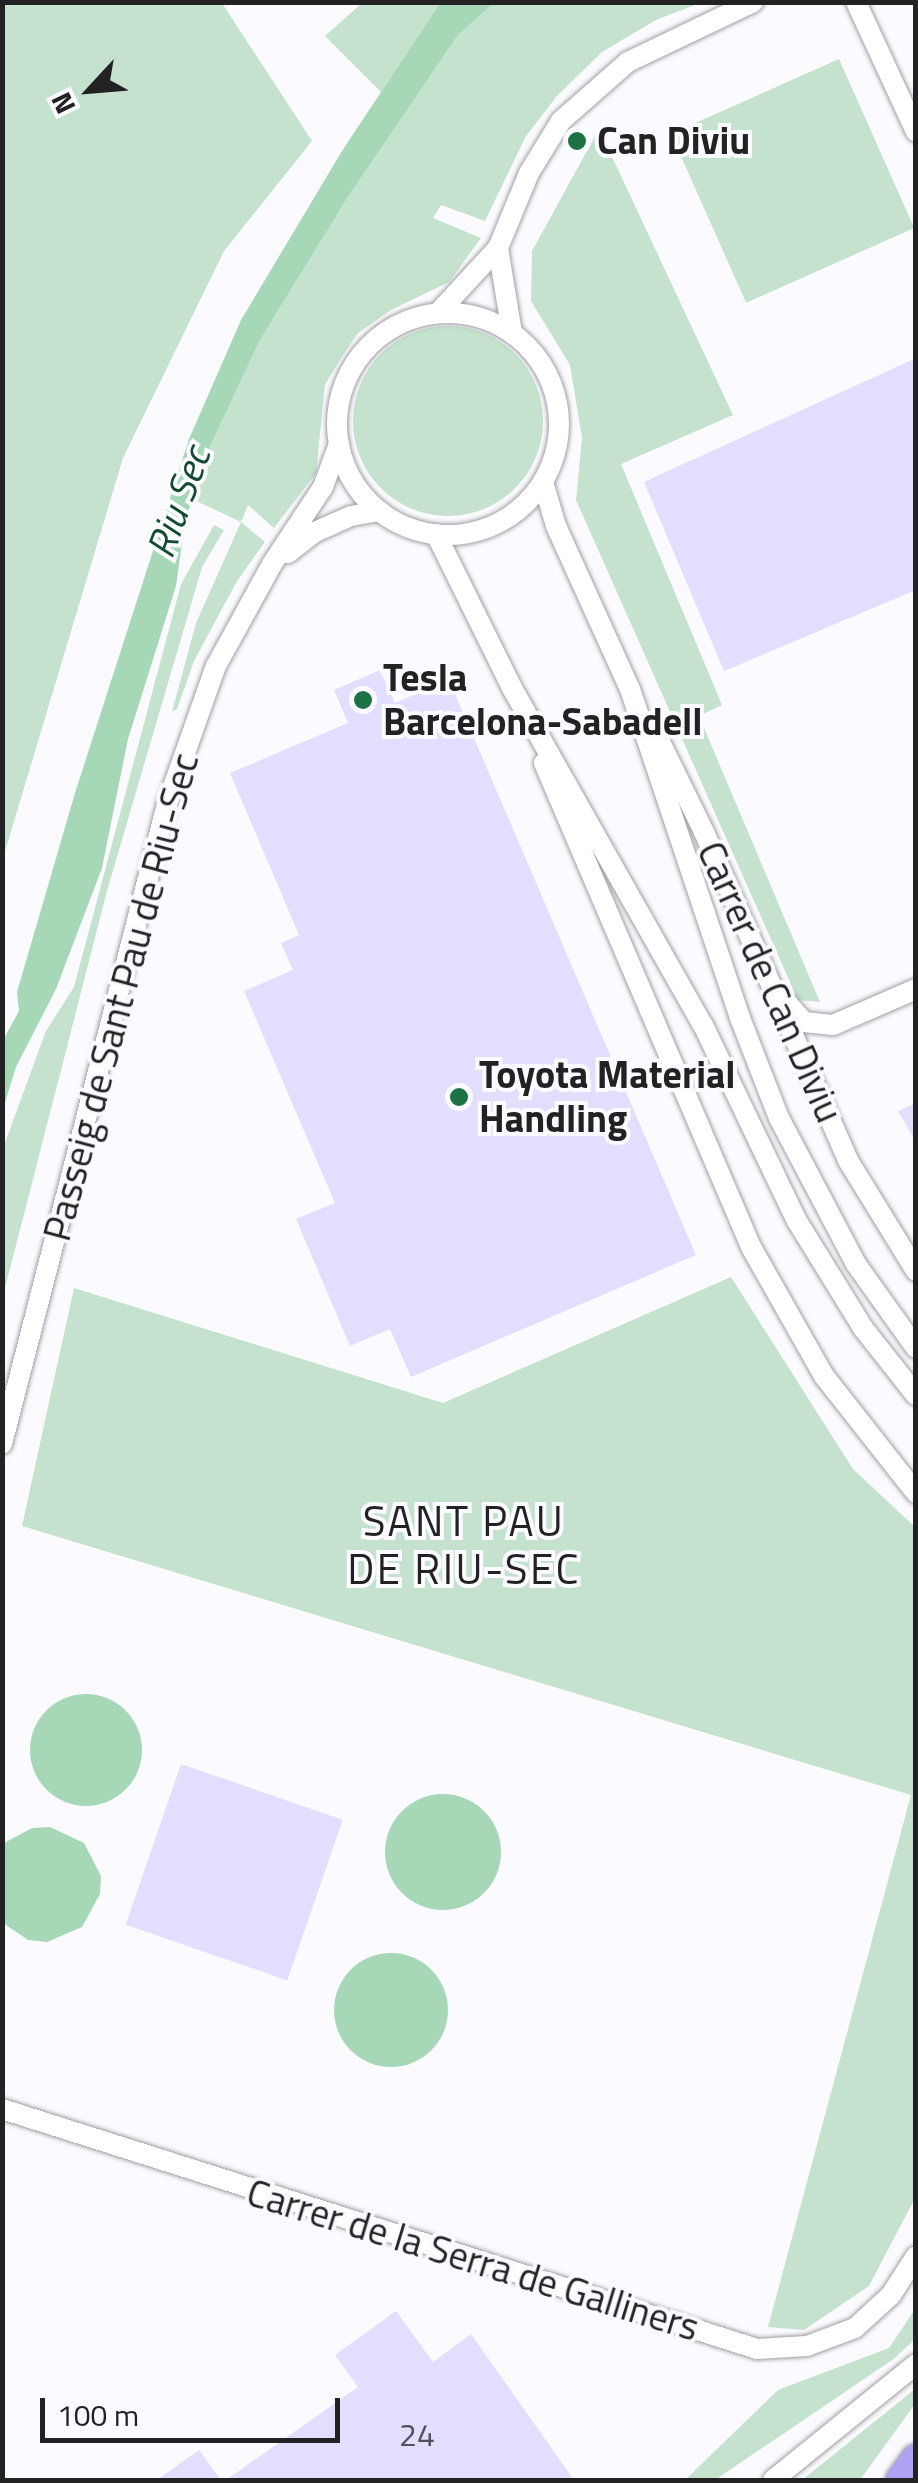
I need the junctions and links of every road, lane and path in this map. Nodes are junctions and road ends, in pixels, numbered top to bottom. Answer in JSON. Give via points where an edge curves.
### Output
{"nodes":[{"id":1,"x":753,"y":2,"type":"edge"},
{"id":2,"x":856,"y":2,"type":"edge"},
{"id":3,"x":916,"y":132,"type":"edge"},
{"id":4,"x":498,"y":248,"type":"junction"},
{"id":5,"x":438,"y":313,"type":"junction"},
{"id":6,"x":512,"y":333,"type":"junction"},
{"id":7,"x":339,"y":444,"type":"junction"},
{"id":8,"x":543,"y":482,"type":"junction"},
{"id":9,"x":380,"y":511,"type":"junction"},
{"id":10,"x":436,"y":534,"type":"junction"},
{"id":11,"x":272,"y":564,"type":"junction"},
{"id":12,"x":512,"y":688,"type":"junction"},
{"id":13,"x":630,"y":689,"type":"junction"},
{"id":14,"x":775,"y":989,"type":"junction"},
{"id":15,"x":916,"y":989,"type":"edge"},
{"id":16,"x":916,"y":1270,"type":"edge"},
{"id":17,"x":916,"y":1348,"type":"edge"},
{"id":18,"x":916,"y":1395,"type":"edge"},
{"id":19,"x":2,"y":1444,"type":"edge"},
{"id":20,"x":916,"y":1492,"type":"edge"},
{"id":21,"x":2,"y":2109,"type":"edge"},
{"id":22,"x":916,"y":2256,"type":"edge"},
{"id":23,"x":916,"y":2364,"type":"edge"},
{"id":24,"x":916,"y":2459,"type":"edge"},
{"id":25,"x":773,"y":2480,"type":"edge"},
{"id":26,"x":902,"y":2480,"type":"edge"}],
"edges":[{"from":1,"to":4,"type":"street","via":[[628,62],[560,120]]},
{"from":2,"to":3,"type":"street"},
{"from":4,"to":5,"type":"street"},
{"from":4,"to":6,"type":"street"},
{"from":5,"to":6,"type":"street","via":[[477,316]]},
{"from":5,"to":7,"type":"street","via":[[392,328],[357,360],[339,405]]},
{"from":6,"to":8,"type":"street","via":[[537,357],[556,399],[557,448]]},
{"from":7,"to":9,"type":"street","via":[[353,482]]},
{"from":7,"to":11,"type":"street","name":"Passeig de Sant Pau de Riu-Sec","via":[[323,487]]},
{"from":8,"to":10,"type":"street","via":[[502,521],[470,533]]},
{"from":8,"to":13,"type":"street","name":"Carrer de Can Diviu","via":[[556,526]]},
{"from":9,"to":10,"type":"street"},
{"from":9,"to":11,"type":"street","name":"Passeig de Sant Pau de Riu-Sec","via":[[314,532]]},
{"from":10,"to":12,"type":"street","name":"Carrer de Can Diviu"},
{"from":11,"to":19,"type":"street","name":"Passeig de Sant Pau de Riu-Sec","via":[[216,666],[167,804]]},
{"from":12,"to":18,"type":"street","name":"Carrer de Can Diviu","via":[[703,1025],[812,1248]]},
{"from":12,"to":20,"type":"street","name":"Carrer de Can Diviu","via":[[751,1247],[824,1376]]},
{"from":13,"to":14,"type":"street","name":"Carrer de Can Diviu"},
{"from":13,"to":17,"type":"street","name":"Carrer de Can Diviu","via":[[780,1118],[856,1264]]},
{"from":14,"to":15,"type":"street","via":[[804,1022],[833,1025]]},
{"from":14,"to":16,"type":"street","name":"Carrer de Can Diviu","via":[[849,1162]]},
{"from":21,"to":22,"type":"street","name":"Carrer de la Serra de Galliners","via":[[757,2350],[807,2346],[855,2328],[891,2295]]},
{"from":23,"to":25,"type":"street"},
{"from":24,"to":26,"type":"highway"}]}
